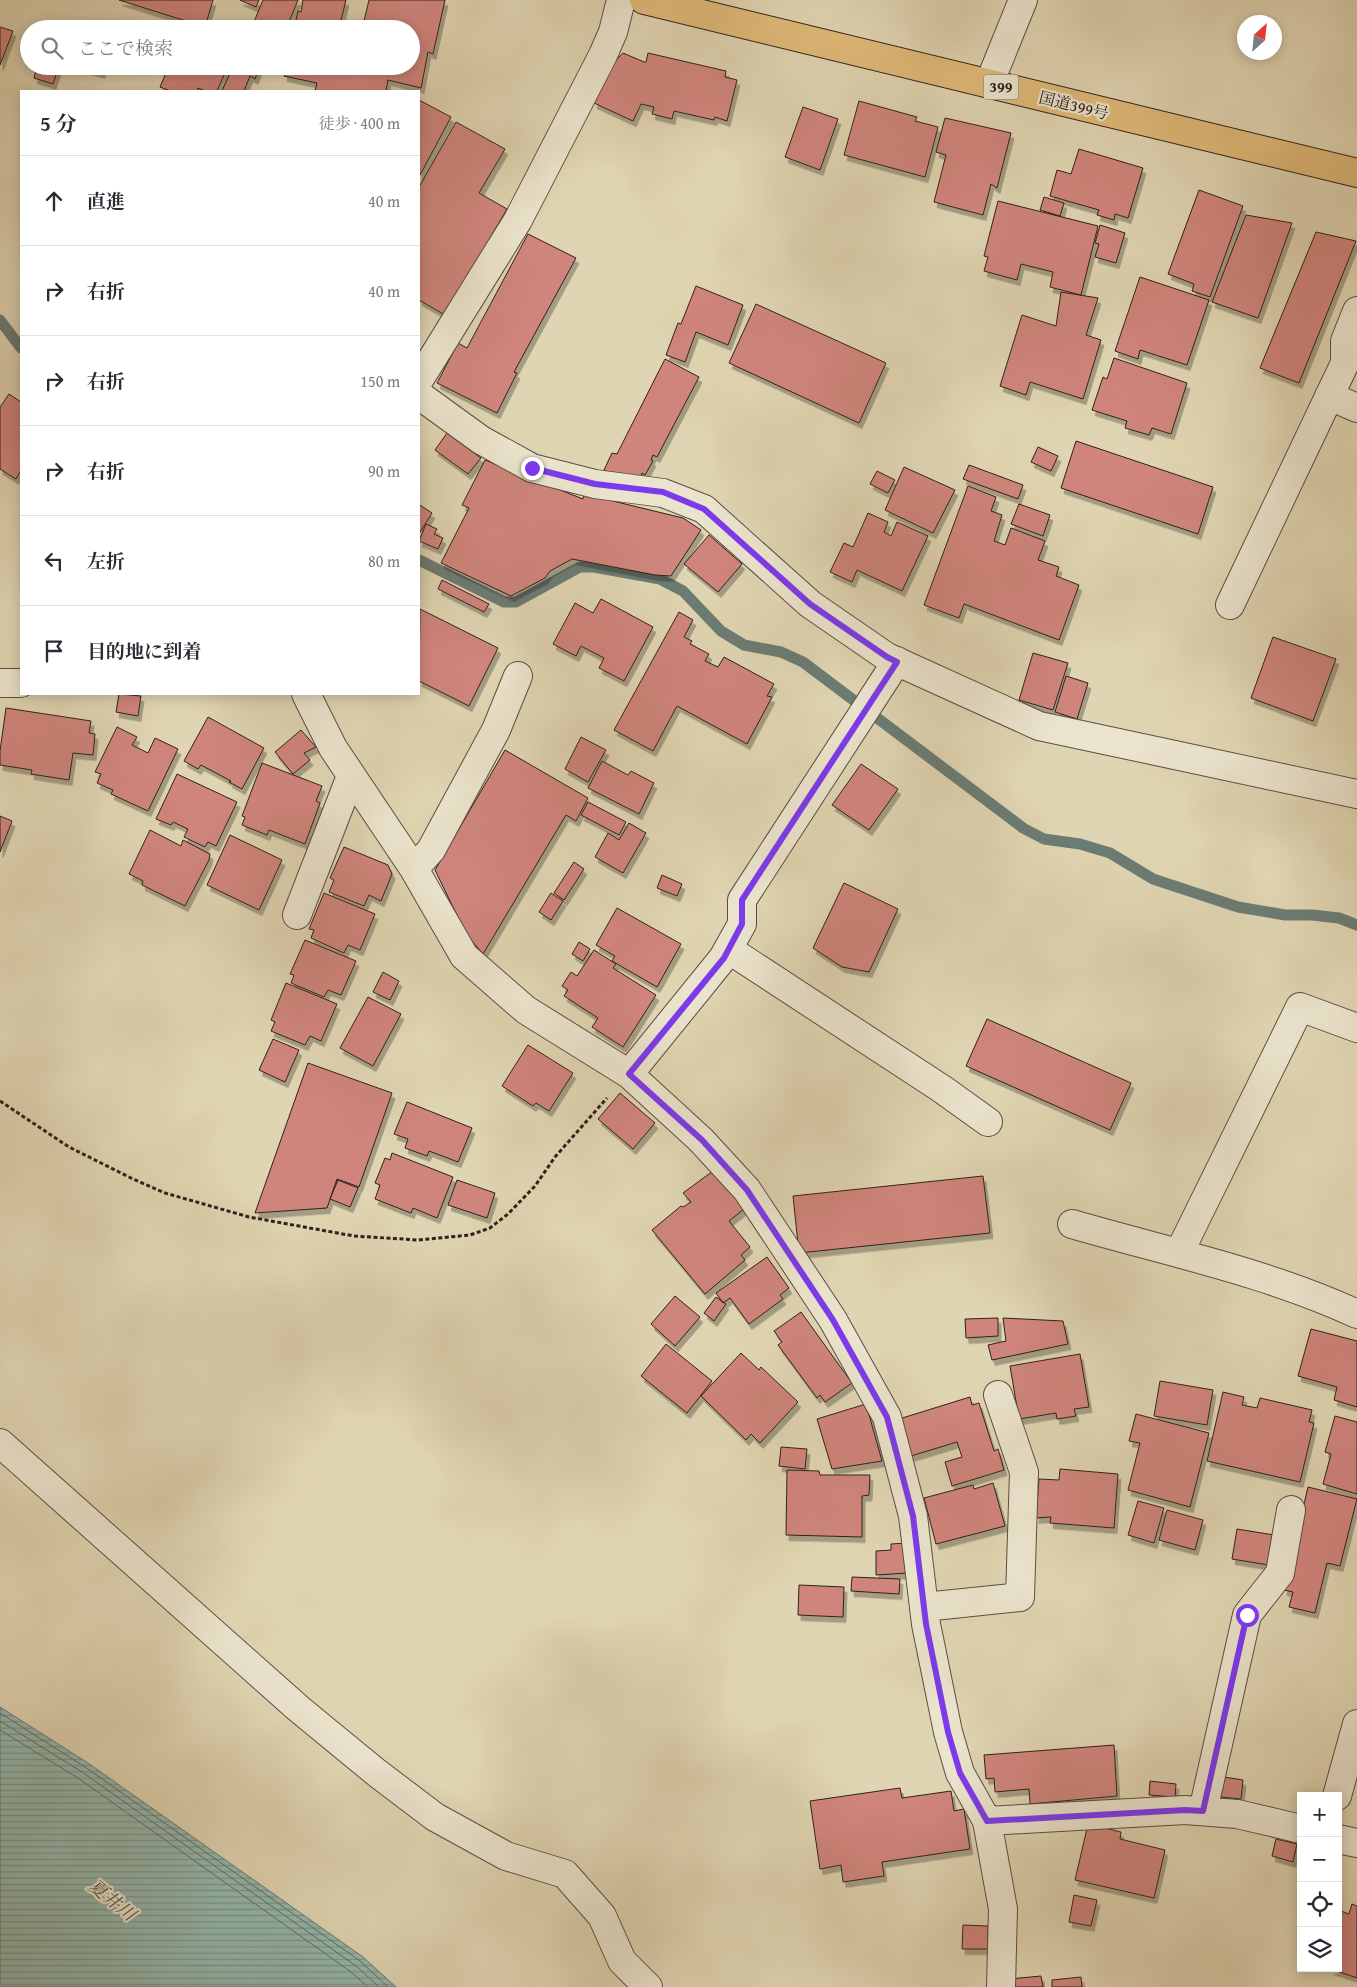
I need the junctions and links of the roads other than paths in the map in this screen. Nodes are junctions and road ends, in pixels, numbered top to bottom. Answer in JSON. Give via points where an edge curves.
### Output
{"nodes":[{"id":1,"x":621,"y":0,"type":"edge"},
{"id":2,"x":644,"y":0,"type":"edge"},
{"id":3,"x":1023,"y":0,"type":"edge"},
{"id":4,"x":989,"y":84,"type":"junction"},
{"id":5,"x":1357,"y":173,"type":"edge"},
{"id":6,"x":1357,"y":310,"type":"edge"},
{"id":7,"x":420,"y":378,"type":"edge"},
{"id":8,"x":420,"y":396,"type":"edge"},
{"id":9,"x":1329,"y":396,"type":"junction"},
{"id":10,"x":1357,"y":408,"type":"edge"},
{"id":11,"x":1230,"y":605,"type":"dead end"},
{"id":12,"x":897,"y":662,"type":"junction"},
{"id":13,"x":518,"y":676,"type":"dead end"},
{"id":14,"x":0,"y":683,"type":"edge"},
{"id":15,"x":20,"y":683,"type":"edge"},
{"id":16,"x":306,"y":695,"type":"edge"},
{"id":17,"x":351,"y":776,"type":"junction"},
{"id":18,"x":1357,"y":794,"type":"edge"},
{"id":19,"x":414,"y":869,"type":"junction"},
{"id":20,"x":298,"y":915,"type":"dead end"},
{"id":21,"x":728,"y":949,"type":"junction"},
{"id":22,"x":1357,"y":1028,"type":"edge"},
{"id":23,"x":629,"y":1074,"type":"junction"},
{"id":24,"x":988,"y":1122,"type":"dead end"},
{"id":25,"x":1072,"y":1224,"type":"dead end"},
{"id":26,"x":1179,"y":1253,"type":"junction"},
{"id":27,"x":1357,"y":1314,"type":"edge"},
{"id":28,"x":998,"y":1396,"type":"dead end"},
{"id":29,"x":0,"y":1442,"type":"edge"},
{"id":30,"x":1291,"y":1510,"type":"dead end"},
{"id":31,"x":924,"y":1607,"type":"junction"},
{"id":32,"x":1357,"y":1724,"type":"edge"},
{"id":33,"x":1337,"y":1792,"type":"edge"},
{"id":34,"x":1203,"y":1811,"type":"junction"},
{"id":35,"x":987,"y":1821,"type":"junction"},
{"id":36,"x":1297,"y":1828,"type":"edge"},
{"id":37,"x":1342,"y":1840,"type":"edge"},
{"id":38,"x":1357,"y":1843,"type":"edge"},
{"id":39,"x":648,"y":1987,"type":"edge"},
{"id":40,"x":1001,"y":1987,"type":"edge"}],
"edges":[{"from":1,"to":7,"type":"street","via":[[603,55],[518,220]]},
{"from":2,"to":4,"type":"highway","name":"国道399号","number":"399"},
{"from":3,"to":4,"type":"street"},
{"from":4,"to":5,"type":"highway","name":"国道399号","number":"399"},
{"from":6,"to":9,"type":"street","via":[[1345,341],[1345,363]]},
{"from":8,"to":12,"type":"street","via":[[481,440],[532,468],[595,484],[663,492],[704,509],[810,604]]},
{"from":9,"to":10,"type":"street"},
{"from":9,"to":11,"type":"street"},
{"from":12,"to":18,"type":"street","via":[[1039,726]]},
{"from":12,"to":21,"type":"street","via":[[742,900],[742,924]]},
{"from":13,"to":19,"type":"street","via":[[496,730],[431,850]]},
{"from":14,"to":15,"type":"street"},
{"from":16,"to":17,"type":"street","via":[[332,748]]},
{"from":17,"to":19,"type":"street"},
{"from":17,"to":20,"type":"street"},
{"from":19,"to":23,"type":"street","via":[[464,956],[526,1010]]},
{"from":21,"to":23,"type":"street"},
{"from":21,"to":24,"type":"street"},
{"from":22,"to":26,"type":"street","via":[[1300,1007]]},
{"from":23,"to":31,"type":"street","via":[[702,1140],[747,1190],[833,1320],[887,1417],[913,1516]]},
{"from":25,"to":26,"type":"street"},
{"from":26,"to":27,"type":"street","via":[[1308,1293]]},
{"from":28,"to":31,"type":"street","via":[[1024,1472],[1020,1597]]},
{"from":29,"to":39,"type":"street","via":[[299,1709],[377,1773],[435,1817],[506,1856],[565,1874],[602,1916],[622,1961]]},
{"from":30,"to":34,"type":"street","via":[[1280,1574],[1247,1615]]},
{"from":31,"to":35,"type":"street","via":[[948,1732],[960,1773]]},
{"from":32,"to":33,"type":"street"},
{"from":34,"to":35,"type":"street"},
{"from":34,"to":36,"type":"street","via":[[1237,1814]]},
{"from":35,"to":40,"type":"street","via":[[1002,1909]]},
{"from":37,"to":38,"type":"street"}]}
